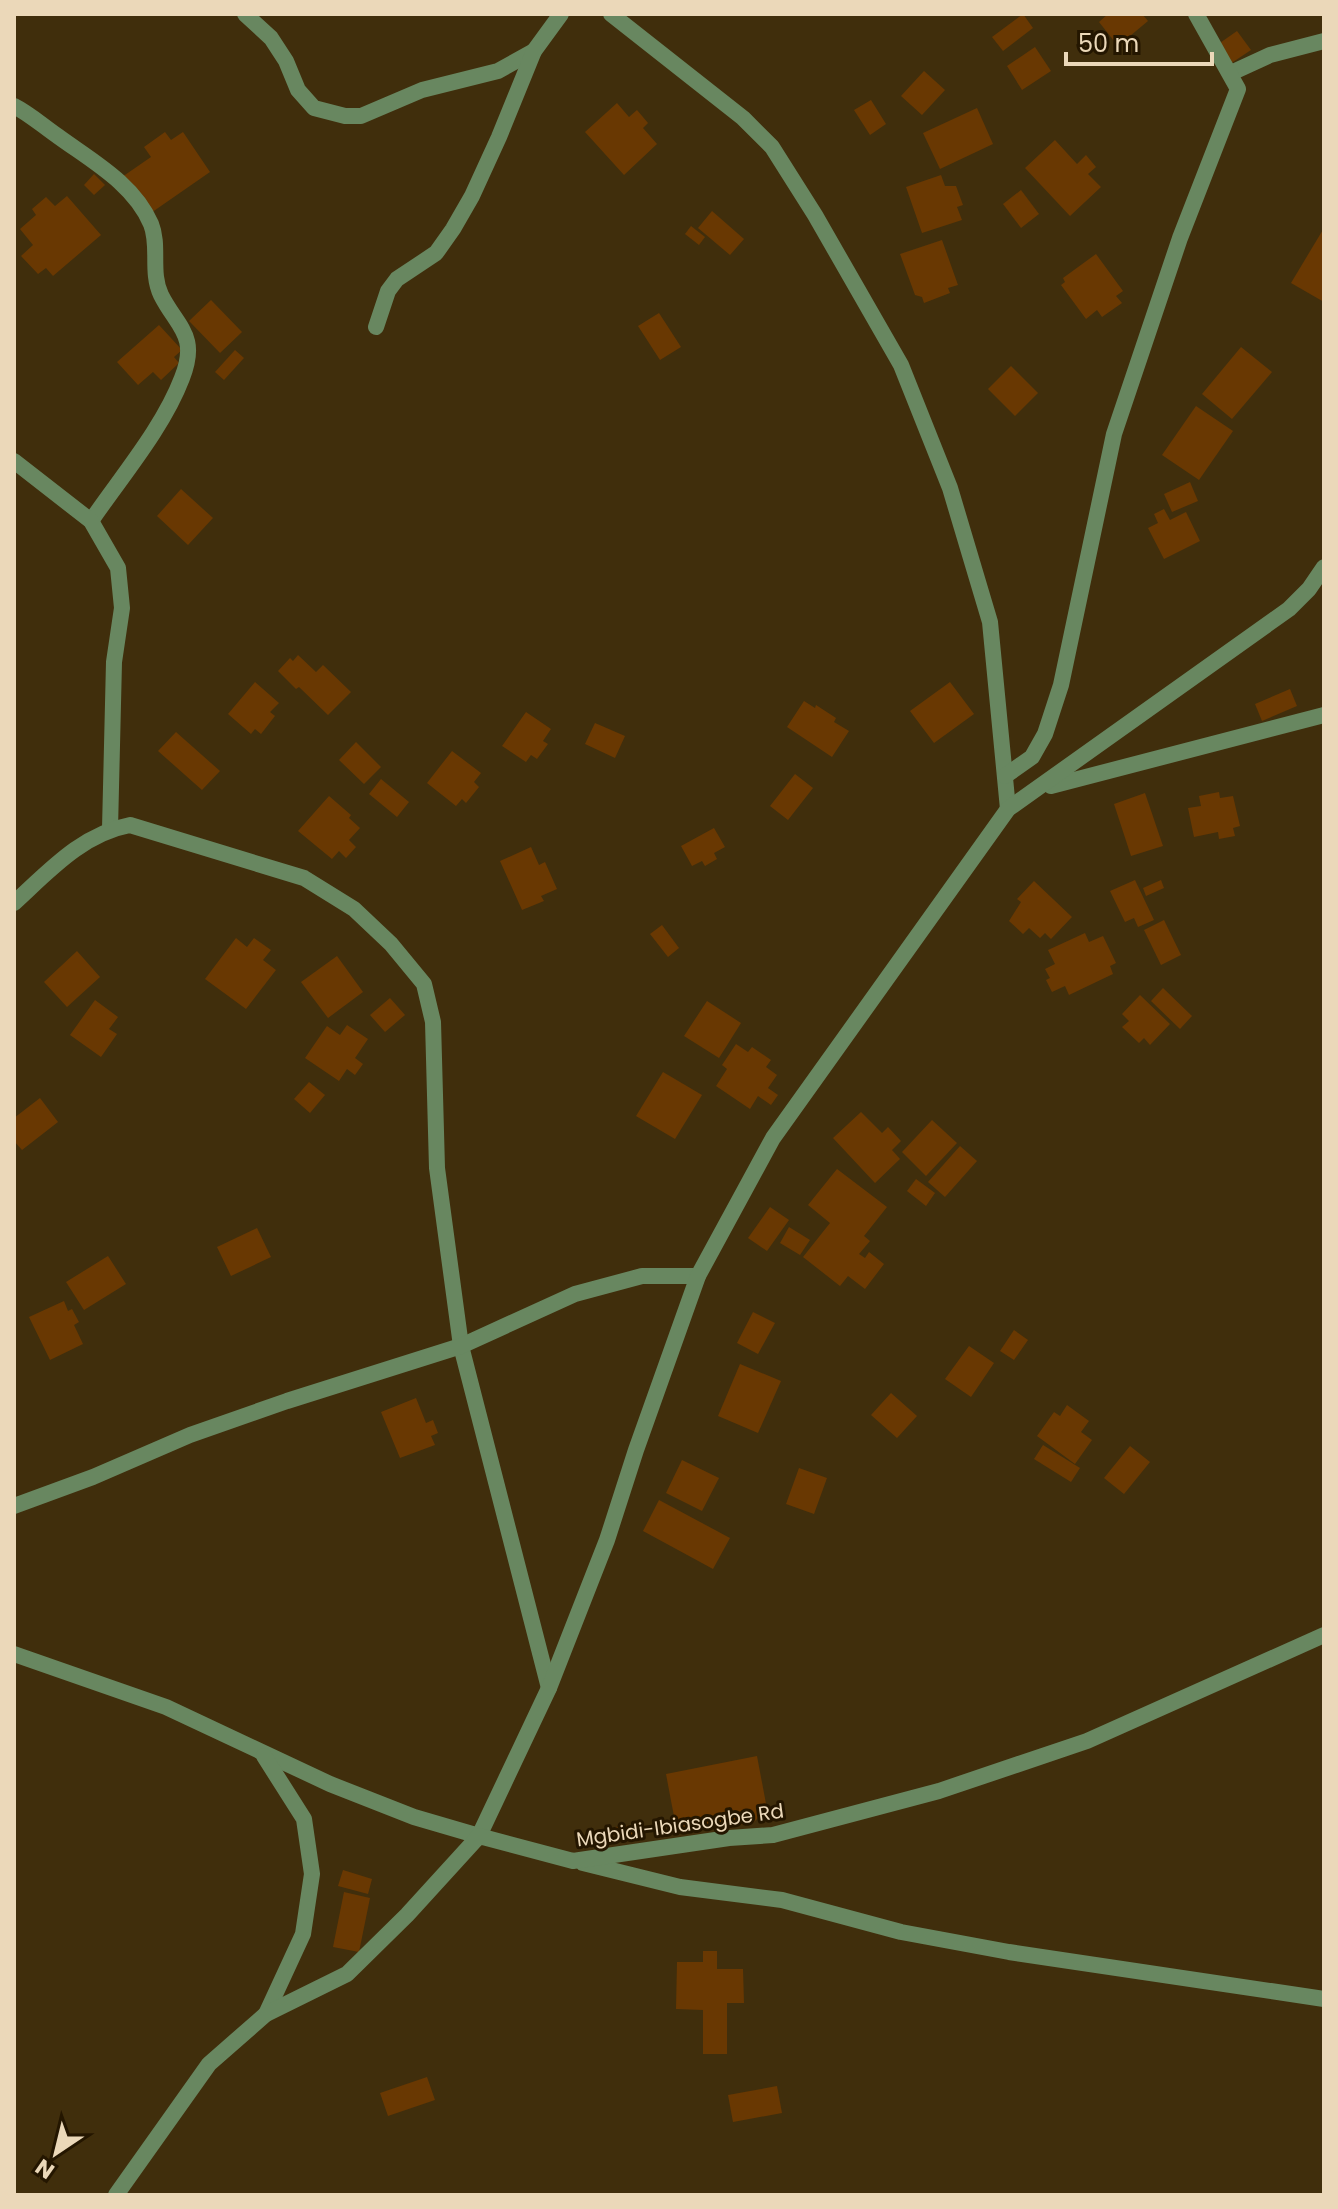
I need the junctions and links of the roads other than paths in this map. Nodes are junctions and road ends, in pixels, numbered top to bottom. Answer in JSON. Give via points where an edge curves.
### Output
{"nodes":[{"id":1,"x":245,"y":14,"type":"edge"},
{"id":2,"x":561,"y":14,"type":"edge"},
{"id":3,"x":611,"y":14,"type":"edge"},
{"id":4,"x":1196,"y":14,"type":"edge"},
{"id":5,"x":1324,"y":41,"type":"edge"},
{"id":6,"x":534,"y":51,"type":"junction"},
{"id":7,"x":1231,"y":73,"type":"junction"},
{"id":8,"x":14,"y":106,"type":"edge"},
{"id":9,"x":376,"y":327,"type":"dead end"},
{"id":10,"x":14,"y":461,"type":"edge"},
{"id":11,"x":91,"y":521,"type":"junction"},
{"id":12,"x":1324,"y":567,"type":"edge"},
{"id":13,"x":1324,"y":715,"type":"edge"},
{"id":14,"x":1005,"y":776,"type":"junction"},
{"id":15,"x":1037,"y":791,"type":"junction"},
{"id":16,"x":1008,"y":809,"type":"junction"},
{"id":17,"x":110,"y":829,"type":"junction"},
{"id":18,"x":14,"y":903,"type":"edge"},
{"id":19,"x":698,"y":1276,"type":"junction"},
{"id":20,"x":461,"y":1346,"type":"junction"},
{"id":21,"x":14,"y":1506,"type":"edge"},
{"id":22,"x":1324,"y":1635,"type":"edge"},
{"id":23,"x":14,"y":1654,"type":"edge"},
{"id":24,"x":549,"y":1688,"type":"junction"},
{"id":25,"x":263,"y":1755,"type":"junction"},
{"id":26,"x":479,"y":1836,"type":"junction"},
{"id":27,"x":573,"y":1861,"type":"junction"},
{"id":28,"x":1324,"y":1999,"type":"edge"},
{"id":29,"x":266,"y":2014,"type":"junction"},
{"id":30,"x":116,"y":2195,"type":"edge"}],
"edges":[{"from":1,"to":6,"type":"street","via":[[271,38],[298,90],[314,108],[330,114],[361,116],[422,90],[498,71]]},
{"from":2,"to":6,"type":"street"},
{"from":3,"to":14,"type":"street","via":[[772,147],[901,365],[950,488],[990,622]]},
{"from":4,"to":7,"type":"street"},
{"from":5,"to":7,"type":"street","via":[[1270,55]]},
{"from":6,"to":9,"type":"street","via":[[472,196],[436,253],[388,291]]},
{"from":7,"to":14,"type":"street","via":[[1238,89],[1180,238],[1114,434],[1061,685],[1032,757]]},
{"from":8,"to":11,"type":"street","via":[[116,178],[141,207],[152,225],[154,275],[161,295],[186,332],[183,376],[161,419]]},
{"from":10,"to":11,"type":"street"},
{"from":11,"to":17,"type":"street","via":[[118,568],[122,608],[114,662]]},
{"from":12,"to":15,"type":"street","via":[[1289,609]]},
{"from":13,"to":15,"type":"street"},
{"from":14,"to":16,"type":"street"},
{"from":15,"to":16,"type":"street"},
{"from":16,"to":19,"type":"street","via":[[773,1138]]},
{"from":17,"to":18,"type":"street","via":[[79,846]]},
{"from":17,"to":20,"type":"street","via":[[130,825],[304,878],[354,909],[424,984],[433,1022],[437,1168]]},
{"from":19,"to":20,"type":"street","via":[[642,1276],[575,1294]]},
{"from":19,"to":24,"type":"street","via":[[607,1540]]},
{"from":20,"to":21,"type":"street","via":[[218,1425]]},
{"from":20,"to":24,"type":"street"},
{"from":22,"to":27,"type":"street","name":"Mgbidi-Ibiasogbe Rd","via":[[1087,1741],[939,1791],[773,1835]]},
{"from":23,"to":25,"type":"street","name":"Mgbidi-Ibiasogbe Rd","via":[[166,1707]]},
{"from":24,"to":26,"type":"street"},
{"from":25,"to":26,"type":"street","name":"Mgbidi-Ibiasogbe Rd","via":[[414,1817]]},
{"from":25,"to":29,"type":"street","via":[[304,1819],[312,1874],[303,1934]]},
{"from":26,"to":27,"type":"street","name":"Mgbidi-Ibiasogbe Rd"},
{"from":26,"to":29,"type":"street","via":[[347,1974]]},
{"from":27,"to":28,"type":"street","via":[[680,1887],[782,1900],[994,1950]]},
{"from":29,"to":30,"type":"street","via":[[209,2064]]}]}
